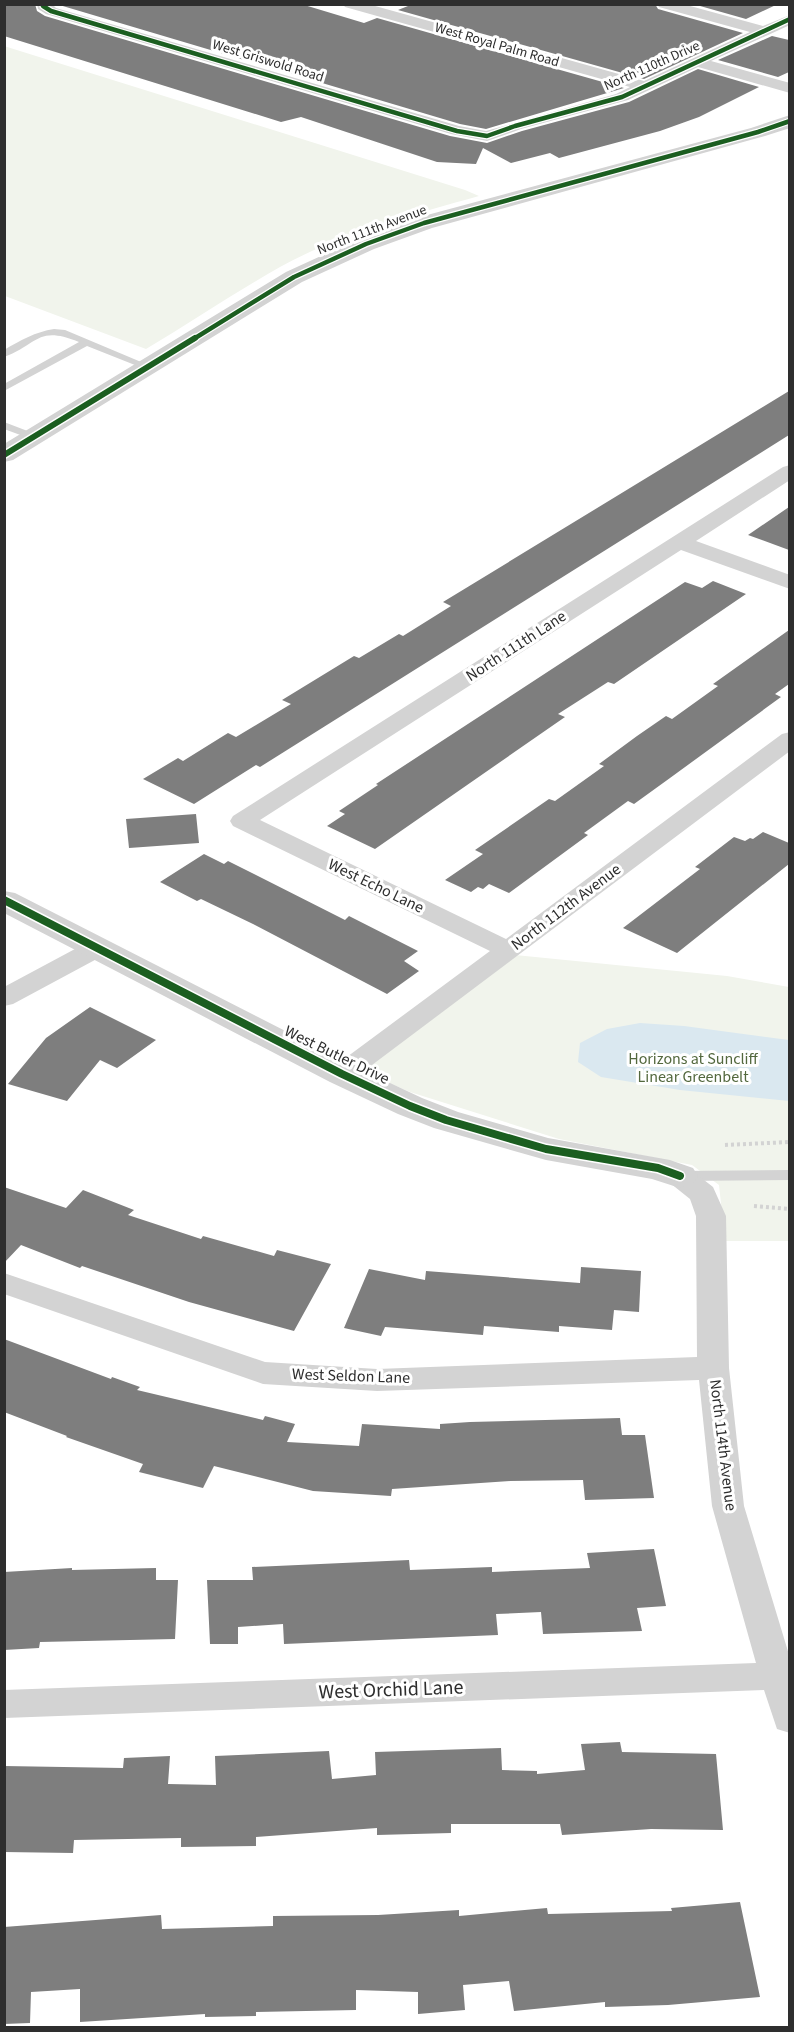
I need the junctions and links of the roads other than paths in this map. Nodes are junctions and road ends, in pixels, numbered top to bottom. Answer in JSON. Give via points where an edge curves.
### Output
{"nodes":[{"id":1,"x":350,"y":4,"type":"edge"},
{"id":2,"x":664,"y":4,"type":"edge"},
{"id":3,"x":44,"y":5,"type":"edge"},
{"id":4,"x":789,"y":18,"type":"edge"},
{"id":5,"x":765,"y":31,"type":"junction"},
{"id":6,"x":702,"y":59,"type":"junction"},
{"id":7,"x":789,"y":78,"type":"edge"},
{"id":8,"x":644,"y":86,"type":"junction"},
{"id":9,"x":789,"y":88,"type":"edge"},
{"id":10,"x":789,"y":121,"type":"edge"},
{"id":11,"x":487,"y":136,"type":"joint"},
{"id":12,"x":87,"y":342,"type":"junction"},
{"id":13,"x":4,"y":354,"type":"edge"},
{"id":14,"x":148,"y":367,"type":"junction"},
{"id":15,"x":4,"y":388,"type":"edge"},
{"id":16,"x":4,"y":426,"type":"edge"},
{"id":17,"x":34,"y":437,"type":"junction"},
{"id":18,"x":4,"y":455,"type":"edge"},
{"id":19,"x":789,"y":471,"type":"edge"},
{"id":20,"x":680,"y":542,"type":"junction"},
{"id":21,"x":789,"y":583,"type":"edge"},
{"id":22,"x":789,"y":739,"type":"edge"},
{"id":23,"x":242,"y":821,"type":"joint"},
{"id":24,"x":4,"y":900,"type":"edge"},
{"id":25,"x":97,"y":948,"type":"junction"},
{"id":26,"x":509,"y":950,"type":"junction"},
{"id":27,"x":4,"y":998,"type":"edge"},
{"id":28,"x":342,"y":1074,"type":"junction"},
{"id":29,"x":789,"y":1175,"type":"edge"},
{"id":30,"x":680,"y":1176,"type":"junction"},
{"id":31,"x":4,"y":1283,"type":"edge"},
{"id":32,"x":713,"y":1368,"type":"junction"},
{"id":33,"x":778,"y":1676,"type":"junction"},
{"id":34,"x":4,"y":1704,"type":"edge"},
{"id":35,"x":789,"y":1719,"type":"edge"}],
"edges":[{"from":1,"to":8,"type":"street","name":"West Royal Palm Road"},
{"from":2,"to":5,"type":"street"},
{"from":3,"to":11,"type":"street","name":"West Griswold Road","via":[[51,11],[457,131]]},
{"from":4,"to":5,"type":"street","name":"North 110th Drive"},
{"from":5,"to":6,"type":"street","name":"North 110th Drive"},
{"from":6,"to":7,"type":"street"},
{"from":6,"to":8,"type":"street","name":"North 110th Drive"},
{"from":6,"to":9,"type":"street"},
{"from":8,"to":11,"type":"street","name":"North 110th Drive","via":[[622,97]]},
{"from":10,"to":14,"type":"street","name":"North 111th Avenue","via":[[392,234],[294,277]]},
{"from":12,"to":13,"type":"lane","via":[[54,331]]},
{"from":12,"to":14,"type":"lane"},
{"from":12,"to":15,"type":"lane"},
{"from":14,"to":17,"type":"street","name":"North 111th Avenue"},
{"from":16,"to":17,"type":"lane"},
{"from":17,"to":18,"type":"street","name":"North 111th Avenue"},
{"from":19,"to":20,"type":"street","name":"North 111th Lane"},
{"from":20,"to":21,"type":"street"},
{"from":20,"to":23,"type":"street","name":"North 111th Lane"},
{"from":22,"to":26,"type":"street","name":"North 112th Avenue"},
{"from":23,"to":26,"type":"street","name":"West Echo Lane"},
{"from":24,"to":25,"type":"street","name":"West Butler Drive"},
{"from":25,"to":27,"type":"street"},
{"from":25,"to":28,"type":"street","name":"West Butler Drive"},
{"from":26,"to":28,"type":"street","name":"North 112th Avenue"},
{"from":28,"to":30,"type":"street","name":"West Butler Drive","via":[[410,1106],[488,1133]]},
{"from":29,"to":30,"type":"lane"},
{"from":30,"to":32,"type":"street","name":"North 114th Avenue","via":[[703,1194],[711,1216]]},
{"from":31,"to":32,"type":"street","name":"West Seldon Lane","via":[[263,1373],[377,1380]]},
{"from":32,"to":33,"type":"street","name":"North 114th Avenue","via":[[728,1506]]},
{"from":33,"to":34,"type":"street","name":"West Orchid Lane"},
{"from":33,"to":35,"type":"street","name":"North 114th Avenue"}]}
